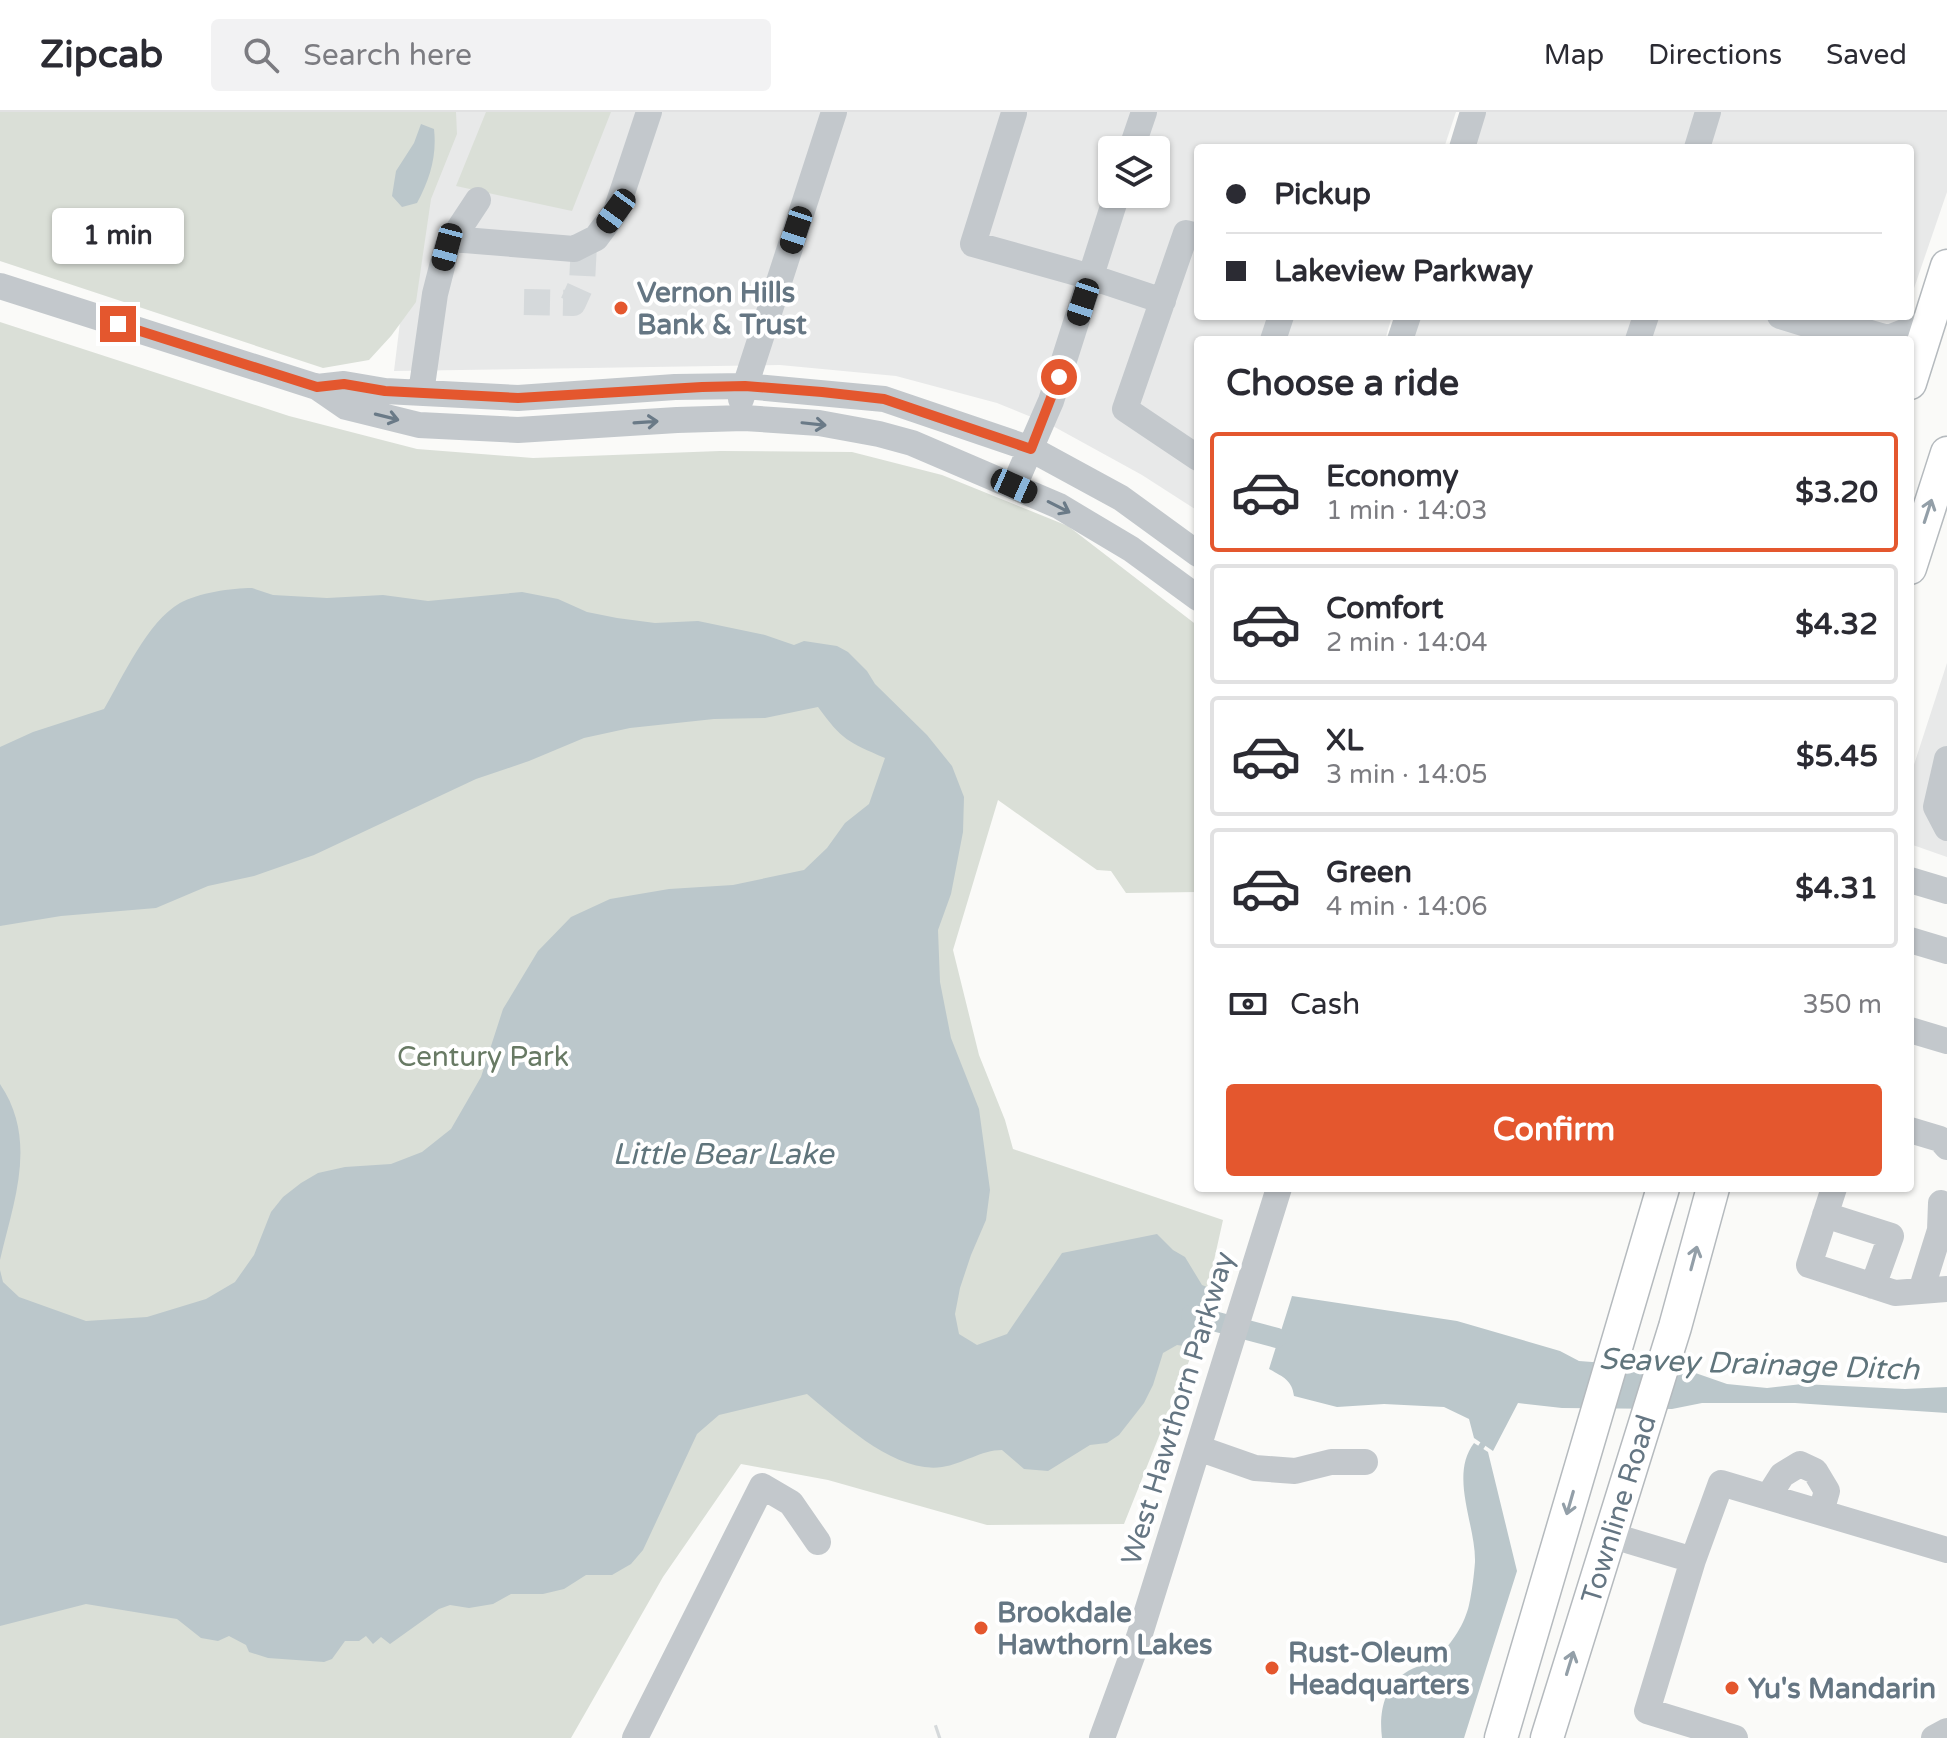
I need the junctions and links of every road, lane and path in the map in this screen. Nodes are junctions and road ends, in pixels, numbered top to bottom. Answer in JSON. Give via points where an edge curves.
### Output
{"nodes":[{"id":1,"x":649,"y":112,"type":"edge"},
{"id":2,"x":834,"y":112,"type":"edge"},
{"id":3,"x":1144,"y":112,"type":"edge"},
{"id":4,"x":1473,"y":112,"type":"edge"},
{"id":5,"x":1708,"y":112,"type":"edge"},
{"id":6,"x":1014,"y":113,"type":"edge"},
{"id":7,"x":1136,"y":136,"type":"edge"},
{"id":8,"x":1463,"y":144,"type":"edge"},
{"id":9,"x":1698,"y":144,"type":"edge"},
{"id":10,"x":478,"y":200,"type":"dead end"},
{"id":11,"x":1113,"y":208,"type":"edge"},
{"id":12,"x":1194,"y":235,"type":"edge"},
{"id":13,"x":452,"y":239,"type":"junction"},
{"id":14,"x":1947,"y":266,"type":"edge"},
{"id":15,"x":1091,"y":277,"type":"junction"},
{"id":16,"x":2,"y":292,"type":"edge"},
{"id":17,"x":1163,"y":301,"type":"junction"},
{"id":18,"x":1789,"y":320,"type":"edge"},
{"id":19,"x":1929,"y":322,"type":"junction"},
{"id":20,"x":1821,"y":334,"type":"edge"},
{"id":21,"x":1881,"y":336,"type":"edge"},
{"id":22,"x":1893,"y":336,"type":"edge"},
{"id":23,"x":1914,"y":370,"type":"edge"},
{"id":24,"x":745,"y":386,"type":"junction"},
{"id":25,"x":317,"y":387,"type":"junction"},
{"id":26,"x":421,"y":393,"type":"junction"},
{"id":27,"x":737,"y":418,"type":"junction"},
{"id":28,"x":1031,"y":449,"type":"junction"},
{"id":29,"x":1947,"y":453,"type":"edge"},
{"id":30,"x":1194,"y":455,"type":"edge"},
{"id":31,"x":1014,"y":486,"type":"junction"},
{"id":32,"x":1194,"y":551,"type":"edge"},
{"id":33,"x":1914,"y":556,"type":"edge"},
{"id":34,"x":1194,"y":595,"type":"edge"},
{"id":35,"x":1947,"y":759,"type":"edge"},
{"id":36,"x":1947,"y":828,"type":"edge"},
{"id":37,"x":1914,"y":881,"type":"edge"},
{"id":38,"x":1947,"y":891,"type":"edge"},
{"id":39,"x":1914,"y":941,"type":"edge"},
{"id":40,"x":1947,"y":951,"type":"edge"},
{"id":41,"x":1914,"y":1031,"type":"edge"},
{"id":42,"x":1947,"y":1041,"type":"edge"},
{"id":43,"x":1914,"y":1131,"type":"edge"},
{"id":44,"x":1947,"y":1147,"type":"edge"},
{"id":45,"x":1278,"y":1192,"type":"edge"},
{"id":46,"x":1662,"y":1192,"type":"edge"},
{"id":47,"x":1712,"y":1192,"type":"edge"},
{"id":48,"x":1833,"y":1192,"type":"edge"},
{"id":49,"x":1944,"y":1205,"type":"edge"},
{"id":50,"x":1825,"y":1215,"type":"junction"},
{"id":51,"x":1873,"y":1286,"type":"junction"},
{"id":52,"x":1934,"y":1290,"type":"edge"},
{"id":53,"x":1198,"y":1448,"type":"junction"},
{"id":54,"x":1365,"y":1462,"type":"dead end"},
{"id":55,"x":1768,"y":1497,"type":"junction"},
{"id":56,"x":1821,"y":1512,"type":"junction"},
{"id":57,"x":1610,"y":1535,"type":"junction"},
{"id":58,"x":818,"y":1542,"type":"dead end"},
{"id":59,"x":1947,"y":1550,"type":"edge"},
{"id":60,"x":1693,"y":1560,"type":"junction"},
{"id":61,"x":1947,"y":1731,"type":"edge"},
{"id":62,"x":635,"y":1738,"type":"edge"},
{"id":63,"x":1102,"y":1738,"type":"edge"},
{"id":64,"x":1501,"y":1738,"type":"edge"},
{"id":65,"x":1547,"y":1738,"type":"edge"},
{"id":66,"x":1735,"y":1738,"type":"edge"},
{"id":67,"x":1934,"y":1738,"type":"edge"}],
"edges":[{"from":1,"to":13,"type":"street","via":[[616,211],[596,238],[574,249]]},
{"from":2,"to":24,"type":"street"},
{"from":3,"to":7,"type":"street"},
{"from":4,"to":8,"type":"street"},
{"from":5,"to":9,"type":"street"},
{"from":6,"to":15,"type":"street","via":[[973,244]]},
{"from":10,"to":13,"type":"street"},
{"from":11,"to":15,"type":"street"},
{"from":12,"to":17,"type":"street","via":[[1186,233]]},
{"from":13,"to":26,"type":"street","via":[[435,294]]},
{"from":14,"to":19,"type":"main road"},
{"from":15,"to":17,"type":"street"},
{"from":15,"to":28,"type":"street"},
{"from":16,"to":25,"type":"street"},
{"from":17,"to":30,"type":"street","via":[[1125,409]]},
{"from":18,"to":20,"type":"street"},
{"from":19,"to":22,"type":"street"},
{"from":19,"to":23,"type":"main road"},
{"from":20,"to":21,"type":"street","via":[[1832,322]]},
{"from":24,"to":26,"type":"street","via":[[518,398]]},
{"from":24,"to":27,"type":"street"},
{"from":24,"to":28,"type":"street","via":[[884,399]]},
{"from":25,"to":26,"type":"street","via":[[344,384]]},
{"from":25,"to":27,"type":"street","one_way":true,"via":[[346,407],[419,425],[518,430]]},
{"from":27,"to":31,"type":"street","one_way":true,"via":[[819,423],[879,434]]},
{"from":28,"to":31,"type":"street"},
{"from":28,"to":32,"type":"street","via":[[1121,498]]},
{"from":33,"to":29,"type":"main road","one_way":true},
{"from":31,"to":34,"type":"street","one_way":true,"via":[[1108,534]]},
{"from":35,"to":36,"type":"street","via":[[1936,807]]},
{"from":37,"to":38,"type":"street"},
{"from":39,"to":40,"type":"street"},
{"from":41,"to":42,"type":"street"},
{"from":43,"to":44,"type":"street","via":[[1940,1139]]},
{"from":45,"to":53,"type":"street","name":"West Hawthorn Parkway"},
{"from":46,"to":64,"type":"main road","name":"Townline Road","one_way":true},
{"from":57,"to":47,"type":"main road","name":"Townline Road","one_way":true},
{"from":48,"to":50,"type":"street"},
{"from":49,"to":52,"type":"street"},
{"from":50,"to":51,"type":"street","via":[[1809,1265]]},
{"from":50,"to":51,"type":"street","via":[[1891,1236]]},
{"from":51,"to":52,"type":"street","via":[[1895,1293]]},
{"from":53,"to":54,"type":"street","via":[[1255,1468],[1295,1471],[1331,1462]]},
{"from":53,"to":63,"type":"street","name":"West Hawthorn Parkway"},
{"from":55,"to":56,"type":"street"},
{"from":55,"to":56,"type":"street","via":[[1782,1475],[1800,1464],[1815,1471],[1827,1491]]},
{"from":55,"to":60,"type":"street","via":[[1721,1483]]},
{"from":56,"to":59,"type":"street"},
{"from":57,"to":60,"type":"street"},
{"from":65,"to":57,"type":"main road","name":"Townline Road","one_way":true},
{"from":58,"to":62,"type":"street","via":[[791,1503],[762,1486]]},
{"from":60,"to":66,"type":"street","via":[[1647,1711]]},
{"from":61,"to":67,"type":"street"}]}
